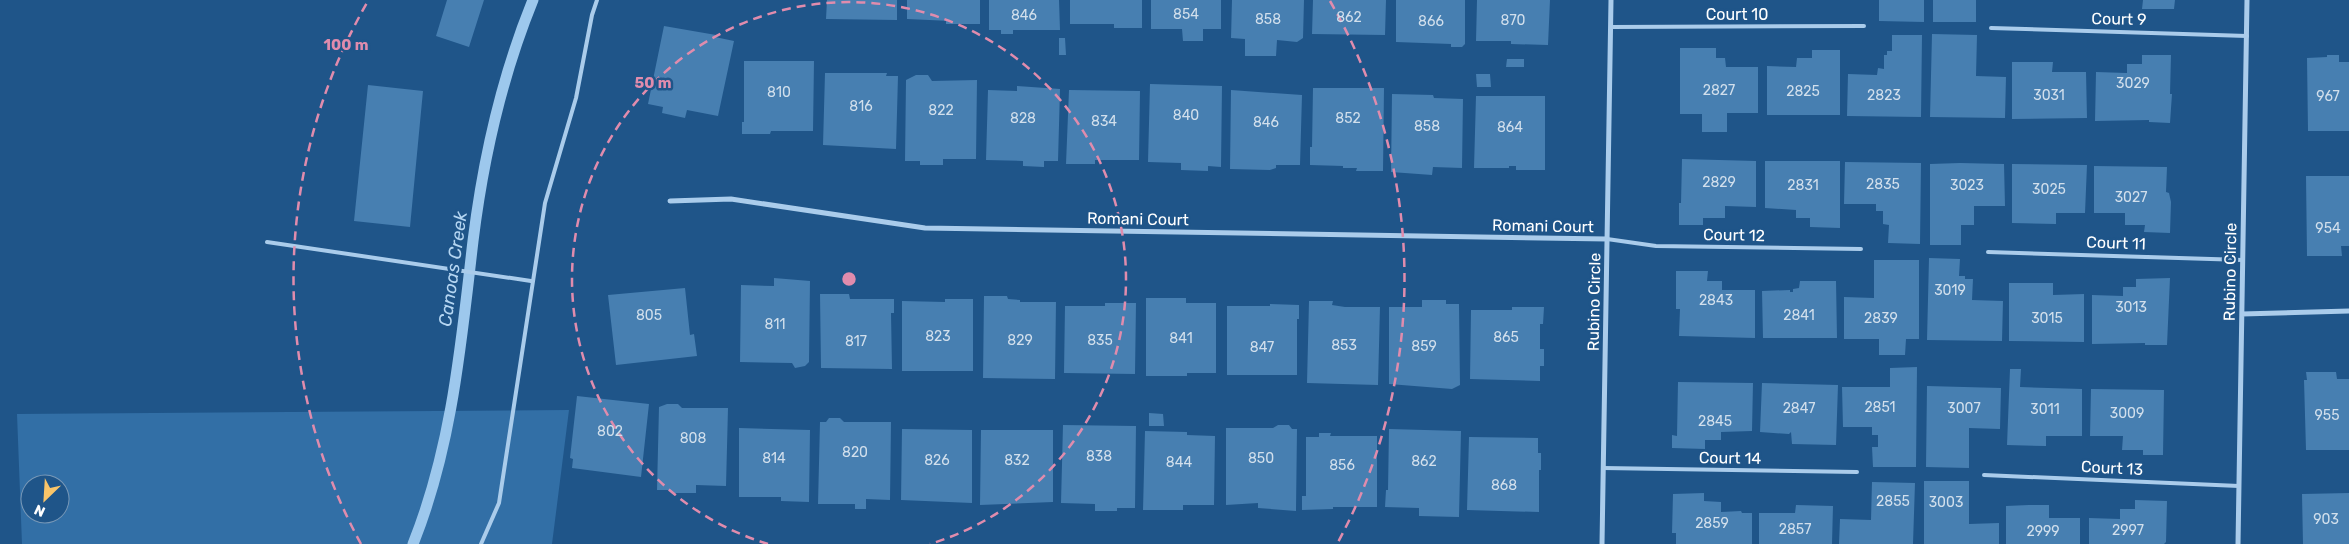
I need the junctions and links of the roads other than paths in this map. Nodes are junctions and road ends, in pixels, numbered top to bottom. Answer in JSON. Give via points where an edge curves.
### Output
{"nodes":[{"id":1,"x":597,"y":0,"type":"edge"},
{"id":2,"x":1611,"y":0,"type":"edge"},
{"id":3,"x":2247,"y":0,"type":"edge"},
{"id":4,"x":1864,"y":26,"type":"dead end"},
{"id":5,"x":1611,"y":27,"type":"junction"},
{"id":6,"x":1991,"y":28,"type":"dead end"},
{"id":7,"x":2247,"y":36,"type":"junction"},
{"id":8,"x":670,"y":201,"type":"dead end"},
{"id":9,"x":1607,"y":239,"type":"junction"},
{"id":10,"x":267,"y":242,"type":"dead end"},
{"id":11,"x":1861,"y":249,"type":"dead end"},
{"id":12,"x":1988,"y":252,"type":"dead end"},
{"id":13,"x":2243,"y":260,"type":"junction"},
{"id":14,"x":531,"y":281,"type":"junction"},
{"id":15,"x":2349,"y":311,"type":"edge"},
{"id":16,"x":2242,"y":314,"type":"junction"},
{"id":17,"x":1603,"y":468,"type":"junction"},
{"id":18,"x":1857,"y":472,"type":"dead end"},
{"id":19,"x":1984,"y":475,"type":"dead end"},
{"id":20,"x":2239,"y":486,"type":"junction"},
{"id":21,"x":481,"y":544,"type":"edge"},
{"id":22,"x":1602,"y":544,"type":"edge"},
{"id":23,"x":2238,"y":544,"type":"edge"}],
"edges":[{"from":1,"to":14,"type":"lane","via":[[576,98],[545,203]]},
{"from":2,"to":5,"type":"street","name":"Rubino Circle"},
{"from":3,"to":7,"type":"street","name":"Rubino Circle"},
{"from":4,"to":5,"type":"lane","name":"Court 10"},
{"from":5,"to":9,"type":"street","name":"Rubino Circle"},
{"from":6,"to":7,"type":"lane","name":"Court 9"},
{"from":7,"to":13,"type":"street","name":"Rubino Circle"},
{"from":8,"to":9,"type":"street","name":"Romani Court","via":[[731,199],[925,228]]},
{"from":9,"to":11,"type":"lane","name":"Court 12","via":[[1656,246]]},
{"from":9,"to":17,"type":"street","name":"Rubino Circle"},
{"from":10,"to":14,"type":"lane"},
{"from":12,"to":13,"type":"lane","name":"Court 11"},
{"from":13,"to":16,"type":"street","name":"Rubino Circle"},
{"from":14,"to":21,"type":"lane","via":[[499,503]]},
{"from":15,"to":16,"type":"street"},
{"from":16,"to":20,"type":"street","name":"Rubino Circle"},
{"from":17,"to":18,"type":"lane","name":"Court 14"},
{"from":17,"to":22,"type":"street","name":"Rubino Circle"},
{"from":19,"to":20,"type":"lane","name":"Court 13"},
{"from":20,"to":23,"type":"street","name":"Rubino Circle"}]}
